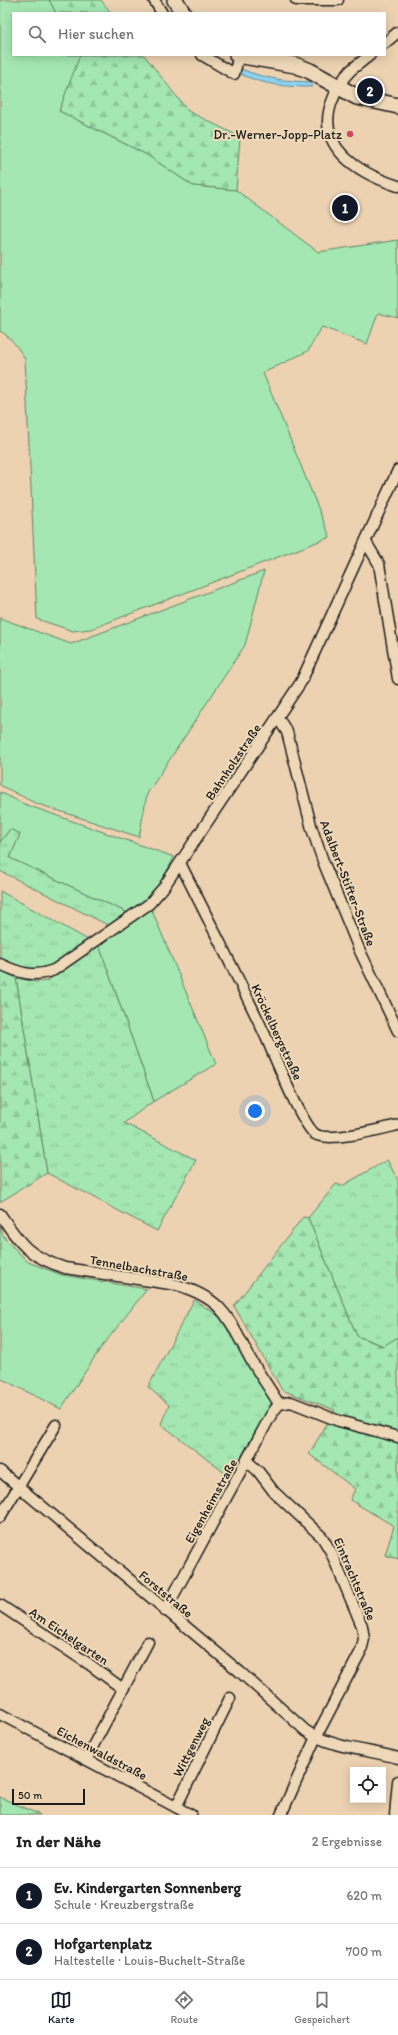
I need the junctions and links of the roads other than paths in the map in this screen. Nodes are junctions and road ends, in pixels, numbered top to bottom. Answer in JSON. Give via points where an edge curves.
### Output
{"nodes":[{"id":1,"x":154,"y":0,"type":"edge"},
{"id":2,"x":175,"y":0,"type":"edge"},
{"id":3,"x":296,"y":0,"type":"edge"},
{"id":4,"x":338,"y":0,"type":"edge"},
{"id":5,"x":161,"y":12,"type":"edge"},
{"id":6,"x":182,"y":12,"type":"edge"},
{"id":7,"x":398,"y":32,"type":"edge"},
{"id":8,"x":386,"y":42,"type":"edge"},
{"id":9,"x":204,"y":56,"type":"edge"},
{"id":10,"x":238,"y":56,"type":"edge"},
{"id":11,"x":244,"y":56,"type":"edge"},
{"id":12,"x":369,"y":56,"type":"edge"},
{"id":13,"x":338,"y":87,"type":"junction"},
{"id":14,"x":398,"y":106,"type":"edge"},
{"id":15,"x":398,"y":186,"type":"edge"},
{"id":16,"x":398,"y":470,"type":"edge"},
{"id":17,"x":366,"y":542,"type":"junction"},
{"id":18,"x":398,"y":679,"type":"edge"},
{"id":19,"x":278,"y":718,"type":"junction"},
{"id":20,"x":180,"y":863,"type":"junction"},
{"id":21,"x":0,"y":964,"type":"edge"},
{"id":22,"x":398,"y":1031,"type":"edge"},
{"id":23,"x":398,"y":1125,"type":"edge"},
{"id":24,"x":0,"y":1214,"type":"edge"},
{"id":25,"x":280,"y":1404,"type":"junction"},
{"id":26,"x":56,"y":1425,"type":"dead end"},
{"id":27,"x":398,"y":1437,"type":"edge"},
{"id":28,"x":247,"y":1461,"type":"junction"},
{"id":29,"x":0,"y":1471,"type":"edge"},
{"id":30,"x":19,"y":1486,"type":"junction"},
{"id":31,"x":0,"y":1517,"type":"edge"},
{"id":32,"x":0,"y":1605,"type":"edge"},
{"id":33,"x":165,"y":1611,"type":"junction"},
{"id":34,"x":148,"y":1642,"type":"dead end"},
{"id":35,"x":123,"y":1689,"type":"junction"},
{"id":36,"x":230,"y":1698,"type":"dead end"},
{"id":37,"x":0,"y":1714,"type":"edge"},
{"id":38,"x":316,"y":1737,"type":"junction"},
{"id":39,"x":398,"y":1758,"type":"edge"},
{"id":40,"x":86,"y":1759,"type":"junction"},
{"id":41,"x":398,"y":1781,"type":"edge"},
{"id":42,"x":176,"y":1807,"type":"junction"},
{"id":43,"x":191,"y":1815,"type":"edge"},
{"id":44,"x":281,"y":1815,"type":"edge"},
{"id":45,"x":396,"y":1815,"type":"edge"}],
"edges":[{"from":1,"to":5,"type":"street"},
{"from":2,"to":6,"type":"main road"},
{"from":3,"to":4,"type":"street"},
{"from":7,"to":8,"type":"street"},
{"from":9,"to":10,"type":"street","via":[[234,74]]},
{"from":11,"to":13,"type":"main road","via":[[295,65]]},
{"from":12,"to":13,"type":"street","via":[[350,71]]},
{"from":13,"to":14,"type":"main road","via":[[357,97]]},
{"from":13,"to":15,"type":"street","via":[[330,105],[327,121],[329,135],[335,148],[345,158],[368,172]]},
{"from":16,"to":17,"type":"street","name":"Bahnholzstraße"},
{"from":17,"to":18,"type":"street","via":[[379,564]]},
{"from":17,"to":19,"type":"street","name":"Bahnholzstraße","via":[[301,682]]},
{"from":19,"to":20,"type":"street","name":"Bahnholzstraße"},
{"from":19,"to":22,"type":"street","name":"Adalbert-Stifter-Straße","via":[[287,732],[323,861],[359,949]]},
{"from":20,"to":21,"type":"street","name":"Bahnholzstraße","via":[[149,904],[54,970],[30,975]]},
{"from":20,"to":23,"type":"street","name":"Kröckelbergstraße","via":[[305,1121],[314,1134],[326,1138]]},
{"from":24,"to":25,"type":"street","name":"Tennelbachstraße","via":[[31,1254],[48,1262],[65,1268],[176,1285],[191,1289],[210,1299],[230,1319],[252,1361]]},
{"from":25,"to":27,"type":"street","via":[[291,1402],[339,1421]]},
{"from":25,"to":28,"type":"street","name":"Eigenheimstraße","via":[[271,1415]]},
{"from":26,"to":30,"type":"street"},
{"from":28,"to":33,"type":"street","name":"Eigenheimstraße"},
{"from":28,"to":38,"type":"street","name":"Eintrachtstraße","via":[[274,1492],[322,1537],[331,1552],[362,1626],[364,1639],[361,1651]]},
{"from":29,"to":30,"type":"street","name":"Forststraße"},
{"from":30,"to":31,"type":"street"},
{"from":30,"to":33,"type":"street","name":"Forststraße"},
{"from":32,"to":35,"type":"street","name":"Am Eichelgarten"},
{"from":33,"to":38,"type":"street","name":"Forststraße"},
{"from":34,"to":35,"type":"street"},
{"from":35,"to":40,"type":"street"},
{"from":36,"to":42,"type":"street","name":"Wittgenweg"},
{"from":37,"to":40,"type":"street","name":"Eichenwaldstraße"},
{"from":38,"to":39,"type":"street"},
{"from":38,"to":44,"type":"street","name":"Eintrachtstraße"},
{"from":40,"to":42,"type":"street","name":"Eichenwaldstraße"},
{"from":41,"to":45,"type":"street"},
{"from":42,"to":43,"type":"street","name":"Eichenwaldstraße"}]}
